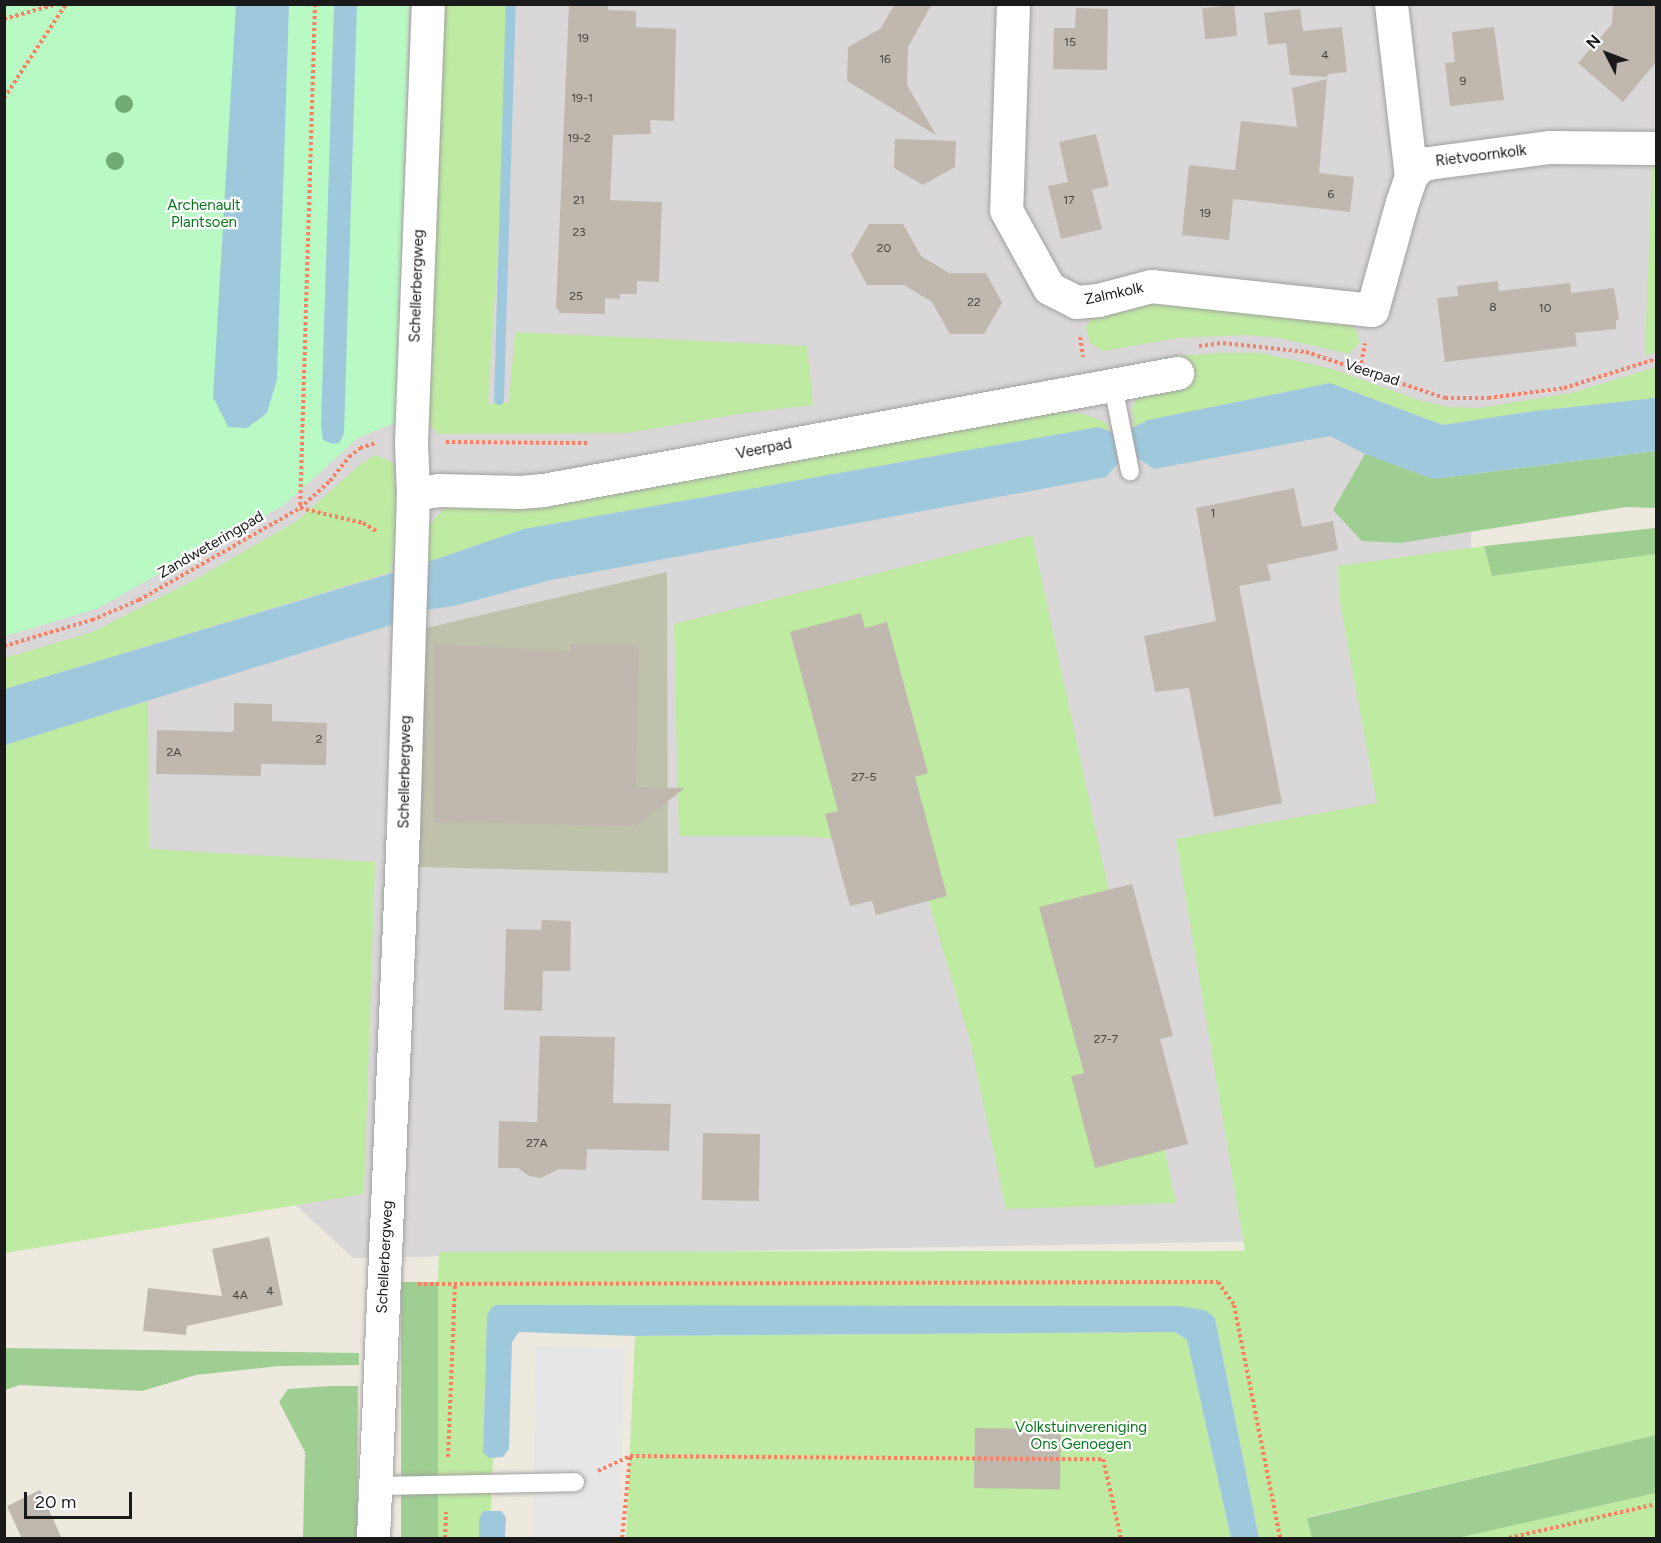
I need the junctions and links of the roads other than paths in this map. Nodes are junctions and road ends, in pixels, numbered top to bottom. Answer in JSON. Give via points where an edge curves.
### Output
{"nodes":[{"id":1,"x":428,"y":4,"type":"edge"},
{"id":2,"x":1013,"y":4,"type":"edge"},
{"id":3,"x":1391,"y":4,"type":"edge"},
{"id":4,"x":1656,"y":148,"type":"edge"},
{"id":5,"x":1411,"y":176,"type":"junction"},
{"id":6,"x":1182,"y":360,"type":"road end"},
{"id":7,"x":1116,"y":400,"type":"junction"},
{"id":8,"x":1130,"y":471,"type":"dead end"},
{"id":9,"x":413,"y":494,"type":"junction"},
{"id":10,"x":575,"y":1482,"type":"road end"},
{"id":11,"x":375,"y":1486,"type":"junction"},
{"id":12,"x":373,"y":1539,"type":"edge"}],
"edges":[{"from":1,"to":9,"type":"street","name":"Schellerbergweg","via":[[411,442]]},
{"from":2,"to":5,"type":"street","name":"Zalmkolk","via":[[1006,210],[1049,288],[1076,302],[1151,286],[1372,310]]},
{"from":3,"to":5,"type":"street"},
{"from":4,"to":5,"type":"street","name":"Rietvoornkolk","via":[[1550,147],[1428,163],[1419,166]]},
{"from":6,"to":7,"type":"street","name":"Veerpad"},
{"from":7,"to":8,"type":"lane"},
{"from":7,"to":9,"type":"street","name":"Veerpad","via":[[543,490],[439,490]]},
{"from":9,"to":11,"type":"street","name":"Schellerbergweg","via":[[404,829]]},
{"from":10,"to":11,"type":"lane"},
{"from":11,"to":12,"type":"street","name":"Schellerbergweg"}]}
